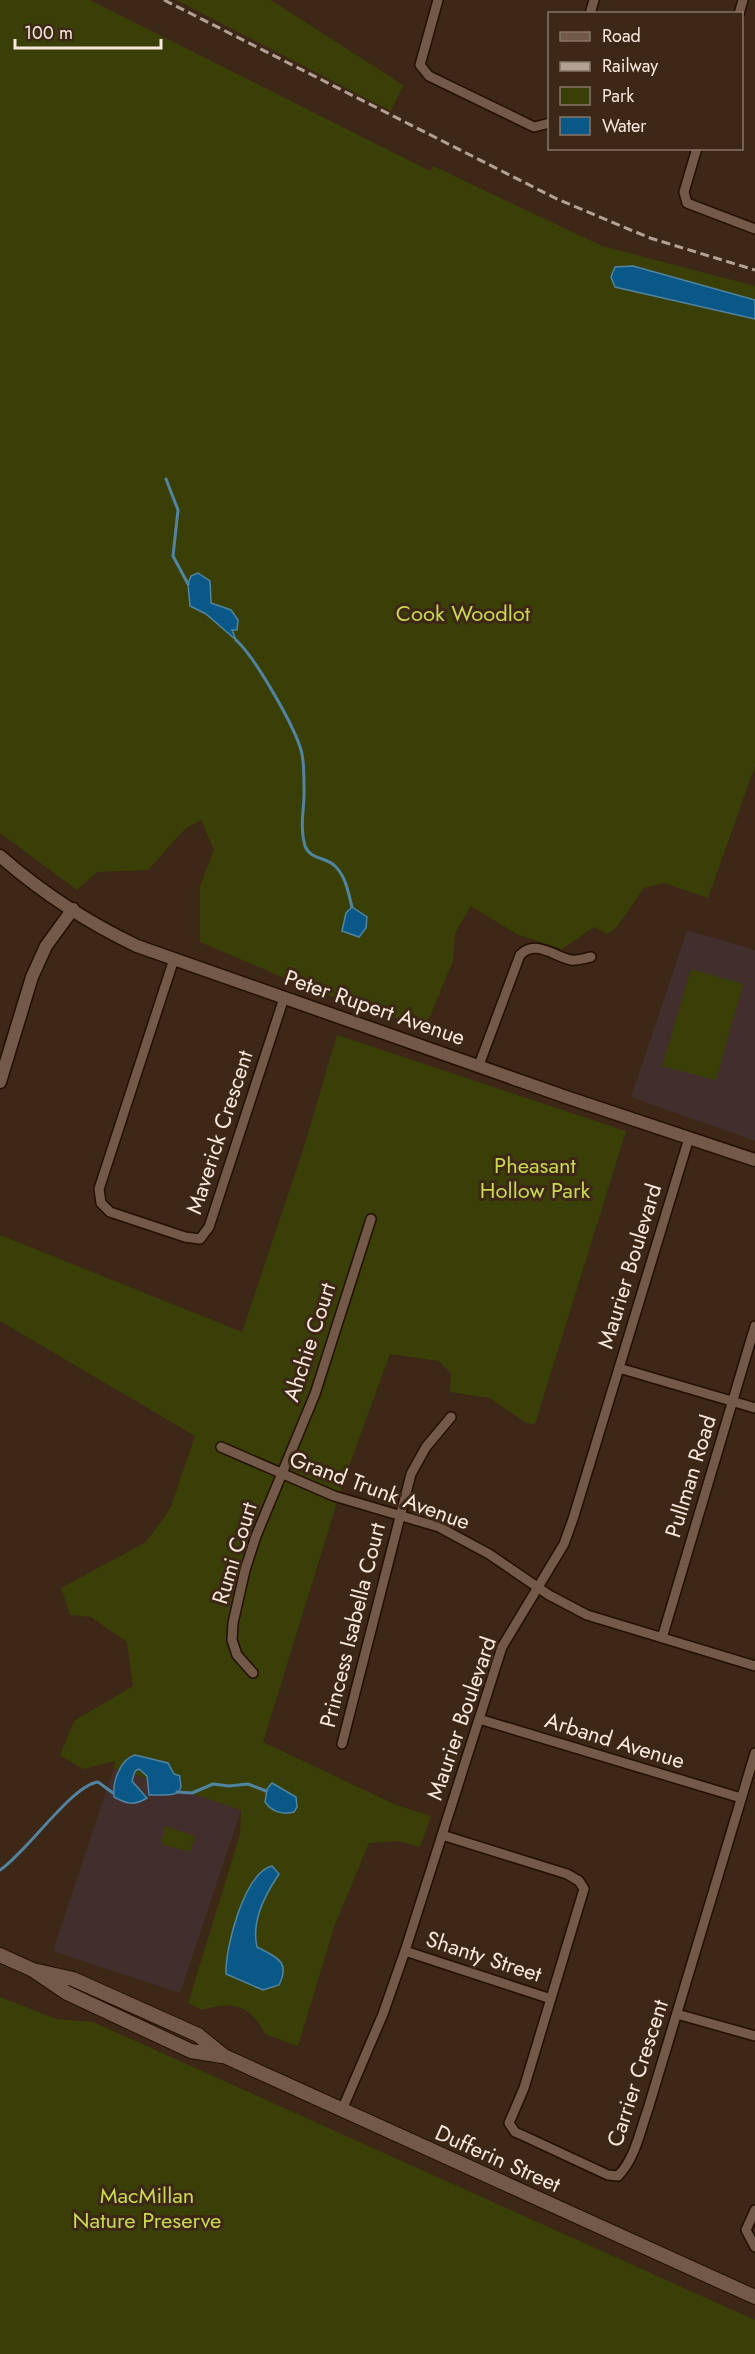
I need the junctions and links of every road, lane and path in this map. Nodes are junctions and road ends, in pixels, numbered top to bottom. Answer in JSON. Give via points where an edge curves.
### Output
{"nodes":[{"id":1,"x":438,"y":0,"type":"edge"},
{"id":2,"x":548,"y":123,"type":"edge"},
{"id":3,"x":696,"y":150,"type":"edge"},
{"id":4,"x":755,"y":229,"type":"edge"},
{"id":5,"x":0,"y":856,"type":"edge"},
{"id":6,"x":73,"y":909,"type":"junction"},
{"id":7,"x":591,"y":957,"type":"dead end"},
{"id":8,"x":174,"y":959,"type":"junction"},
{"id":9,"x":284,"y":998,"type":"junction"},
{"id":10,"x":479,"y":1065,"type":"junction"},
{"id":11,"x":0,"y":1082,"type":"edge"},
{"id":12,"x":689,"y":1138,"type":"junction"},
{"id":13,"x":755,"y":1160,"type":"edge"},
{"id":14,"x":371,"y":1220,"type":"dead end"},
{"id":15,"x":755,"y":1326,"type":"edge"},
{"id":16,"x":619,"y":1368,"type":"junction"},
{"id":17,"x":732,"y":1401,"type":"junction"},
{"id":18,"x":755,"y":1408,"type":"edge"},
{"id":19,"x":451,"y":1418,"type":"dead end"},
{"id":20,"x":221,"y":1447,"type":"dead end"},
{"id":21,"x":281,"y":1475,"type":"junction"},
{"id":22,"x":400,"y":1515,"type":"junction"},
{"id":23,"x":538,"y":1586,"type":"junction"},
{"id":24,"x":662,"y":1638,"type":"junction"},
{"id":25,"x":755,"y":1666,"type":"edge"},
{"id":26,"x":253,"y":1673,"type":"dead end"},
{"id":27,"x":478,"y":1719,"type":"junction"},
{"id":28,"x":342,"y":1744,"type":"dead end"},
{"id":29,"x":755,"y":1753,"type":"edge"},
{"id":30,"x":741,"y":1798,"type":"junction"},
{"id":31,"x":442,"y":1835,"type":"junction"},
{"id":32,"x":405,"y":1951,"type":"junction"},
{"id":33,"x":0,"y":1955,"type":"edge"},
{"id":34,"x":551,"y":1999,"type":"junction"},
{"id":35,"x":677,"y":2014,"type":"junction"},
{"id":36,"x":755,"y":2036,"type":"edge"},
{"id":37,"x":342,"y":2110,"type":"junction"},
{"id":38,"x":755,"y":2210,"type":"edge"},
{"id":39,"x":755,"y":2247,"type":"edge"},
{"id":40,"x":755,"y":2297,"type":"edge"}],
"edges":[{"from":1,"to":2,"type":"street","via":[[420,65],[429,76],[534,127]]},
{"from":3,"to":4,"type":"street","via":[[684,192],[687,203]]},
{"from":5,"to":6,"type":"street","name":"Peter Rupert Avenue"},
{"from":6,"to":8,"type":"street","name":"Peter Rupert Avenue","via":[[109,932]]},
{"from":6,"to":11,"type":"street","via":[[46,946],[32,977]]},
{"from":7,"to":10,"type":"street","via":[[573,960],[537,947],[527,948],[520,955]]},
{"from":8,"to":9,"type":"street","name":"Peter Rupert Avenue"},
{"from":8,"to":9,"type":"street","name":"Maverick Crescent","via":[[99,1189],[101,1203],[110,1212],[200,1239],[209,1227]]},
{"from":9,"to":10,"type":"street","name":"Peter Rupert Avenue"},
{"from":10,"to":12,"type":"street","name":"Peter Rupert Avenue"},
{"from":12,"to":13,"type":"street","name":"Peter Rupert Avenue"},
{"from":12,"to":16,"type":"street","name":"Maurier Boulevard"},
{"from":14,"to":21,"type":"street","name":"Ahchie Court","via":[[315,1395]]},
{"from":15,"to":17,"type":"street","name":"Pullman Road"},
{"from":16,"to":17,"type":"street"},
{"from":16,"to":23,"type":"street","name":"Maurier Boulevard","via":[[564,1544]]},
{"from":17,"to":18,"type":"street"},
{"from":17,"to":24,"type":"street","name":"Pullman Road"},
{"from":19,"to":22,"type":"street","name":"Princess Isabella Court","via":[[426,1447],[411,1474]]},
{"from":20,"to":21,"type":"street","name":"Grand Trunk Avenue"},
{"from":21,"to":22,"type":"street","name":"Grand Trunk Avenue","via":[[334,1496]]},
{"from":21,"to":26,"type":"street","name":"Rumi Court","via":[[250,1554],[233,1623],[232,1640],[237,1655]]},
{"from":22,"to":23,"type":"street","name":"Grand Trunk Avenue","via":[[461,1538]]},
{"from":22,"to":28,"type":"street","name":"Princess Isabella Court"},
{"from":23,"to":24,"type":"street","name":"Grand Trunk Avenue","via":[[587,1616]]},
{"from":23,"to":27,"type":"street","name":"Maurier Boulevard","via":[[502,1647]]},
{"from":24,"to":25,"type":"street","name":"Grand Trunk Avenue"},
{"from":27,"to":30,"type":"street","name":"Arband Avenue"},
{"from":27,"to":31,"type":"street","name":"Maurier Boulevard"},
{"from":29,"to":30,"type":"street","name":"Carrier Crescent"},
{"from":30,"to":35,"type":"street","name":"Carrier Crescent"},
{"from":31,"to":32,"type":"street","name":"Maurier Boulevard"},
{"from":31,"to":34,"type":"street","name":"Carrier Crescent","via":[[579,1881],[584,1889],[583,1899]]},
{"from":32,"to":34,"type":"street","name":"Shanty Street"},
{"from":32,"to":37,"type":"street","name":"Maurier Boulevard"},
{"from":33,"to":37,"type":"main road","name":"Dufferin Street","via":[[33,1970],[67,1993],[191,2051],[224,2056]]},
{"from":34,"to":35,"type":"street","name":"Carrier Crescent","via":[[524,2088],[508,2123],[516,2132],[608,2175],[618,2176],[631,2157]]},
{"from":35,"to":36,"type":"street"},
{"from":37,"to":40,"type":"main road","name":"Dufferin Street"},
{"from":38,"to":39,"type":"street","via":[[746,2230]]}]}
